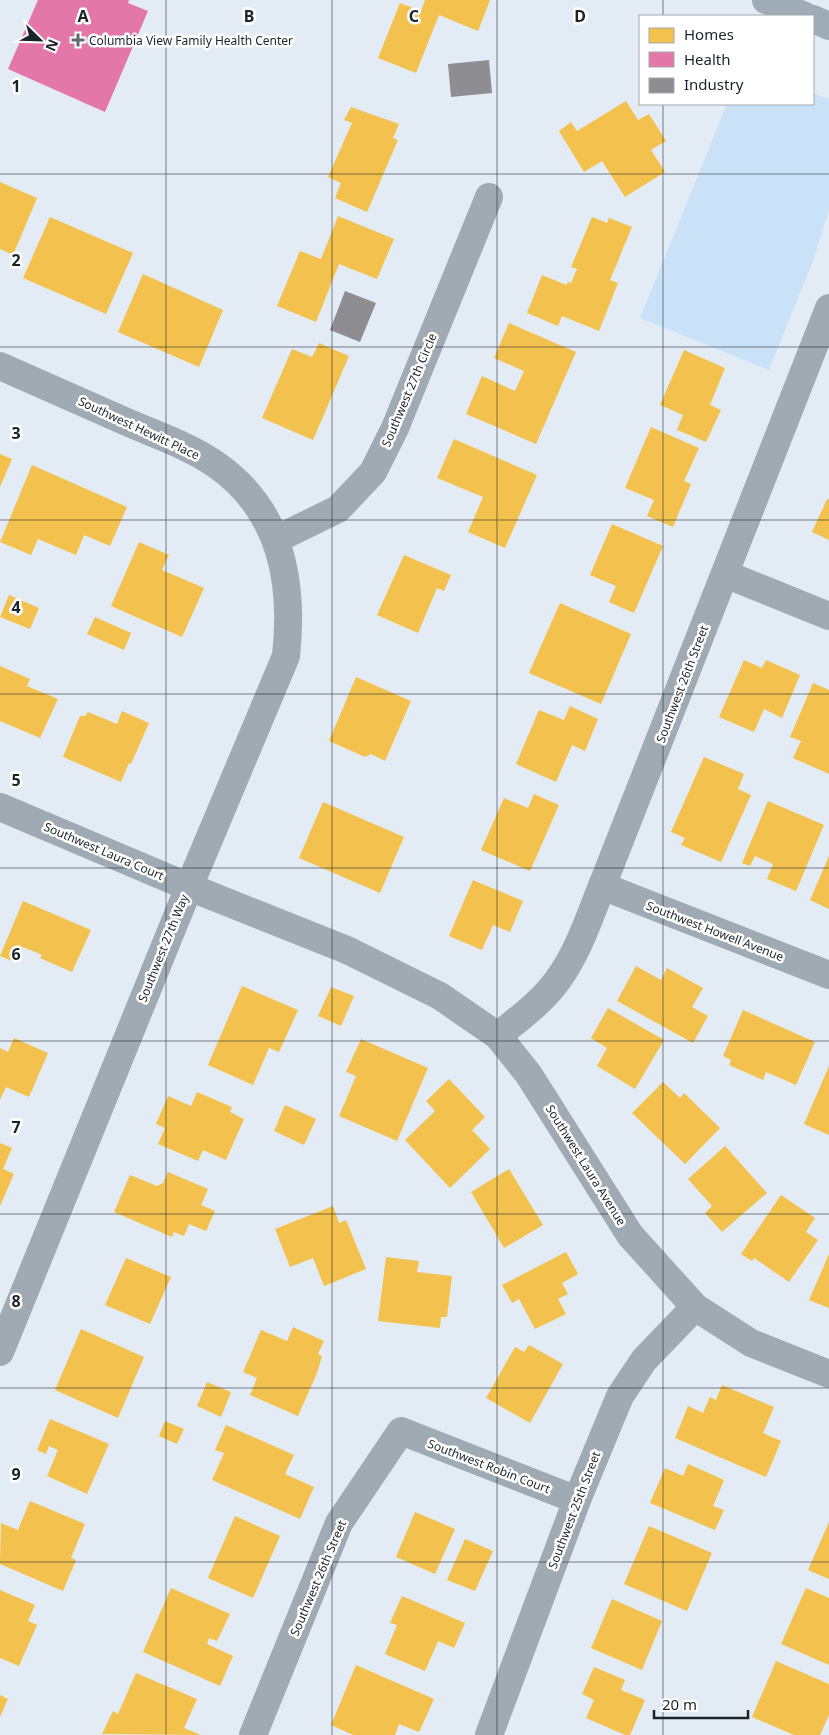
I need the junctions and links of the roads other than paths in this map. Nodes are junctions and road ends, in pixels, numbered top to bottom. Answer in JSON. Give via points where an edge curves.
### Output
{"nodes":[{"id":1,"x":766,"y":0,"type":"edge"},
{"id":2,"x":803,"y":15,"type":"edge"},
{"id":3,"x":814,"y":20,"type":"edge"},
{"id":4,"x":829,"y":26,"type":"edge"},
{"id":5,"x":489,"y":197,"type":"dead end"},
{"id":6,"x":829,"y":308,"type":"edge"},
{"id":7,"x":0,"y":366,"type":"edge"},
{"id":8,"x":277,"y":539,"type":"junction"},
{"id":9,"x":725,"y":574,"type":"junction"},
{"id":10,"x":829,"y":616,"type":"edge"},
{"id":11,"x":0,"y":807,"type":"edge"},
{"id":12,"x":602,"y":886,"type":"junction"},
{"id":13,"x":189,"y":887,"type":"junction"},
{"id":14,"x":346,"y":950,"type":"joint"},
{"id":15,"x":829,"y":975,"type":"edge"},
{"id":16,"x":498,"y":1036,"type":"junction"},
{"id":17,"x":695,"y":1307,"type":"junction"},
{"id":18,"x":0,"y":1352,"type":"edge"},
{"id":19,"x":829,"y":1374,"type":"edge"},
{"id":20,"x":401,"y":1431,"type":"joint"},
{"id":21,"x":577,"y":1500,"type":"junction"},
{"id":22,"x":253,"y":1735,"type":"edge"},
{"id":23,"x":489,"y":1735,"type":"edge"}],
"edges":[{"from":1,"to":2,"type":"main road"},
{"from":3,"to":4,"type":"main road"},
{"from":5,"to":8,"type":"street","name":"Southwest 27th Circle","via":[[395,428],[373,472],[338,509]]},
{"from":6,"to":9,"type":"street","name":"Southwest 26th Street"},
{"from":7,"to":8,"type":"street","name":"Southwest Hewitt Place","via":[[184,447],[218,466],[256,502]]},
{"from":8,"to":13,"type":"street","name":"Southwest 27th Way","via":[[288,589],[290,622],[286,656]]},
{"from":9,"to":10,"type":"street"},
{"from":9,"to":12,"type":"street","name":"Southwest 26th Street"},
{"from":11,"to":13,"type":"street","name":"Southwest Laura Court"},
{"from":12,"to":15,"type":"street","name":"Southwest Howell Avenue"},
{"from":12,"to":16,"type":"street","name":"Southwest 26th Street","via":[[572,956],[557,981],[536,1005]]},
{"from":13,"to":14,"type":"street","name":"Southwest Laura Court"},
{"from":13,"to":18,"type":"street","name":"Southwest 27th Way"},
{"from":14,"to":16,"type":"street","name":"Southwest Laura Avenue","via":[[440,996]]},
{"from":16,"to":17,"type":"street","name":"Southwest Laura Avenue","via":[[529,1075],[630,1235]]},
{"from":17,"to":19,"type":"street","name":"Southwest Laura Avenue","via":[[751,1343]]},
{"from":17,"to":21,"type":"street","name":"Southwest 25th Street","via":[[644,1360],[620,1396]]},
{"from":20,"to":21,"type":"street","name":"Southwest Robin Court"},
{"from":20,"to":22,"type":"street","name":"Southwest 26th Street","via":[[339,1523]]},
{"from":21,"to":23,"type":"street","name":"Southwest 25th Street"}]}
